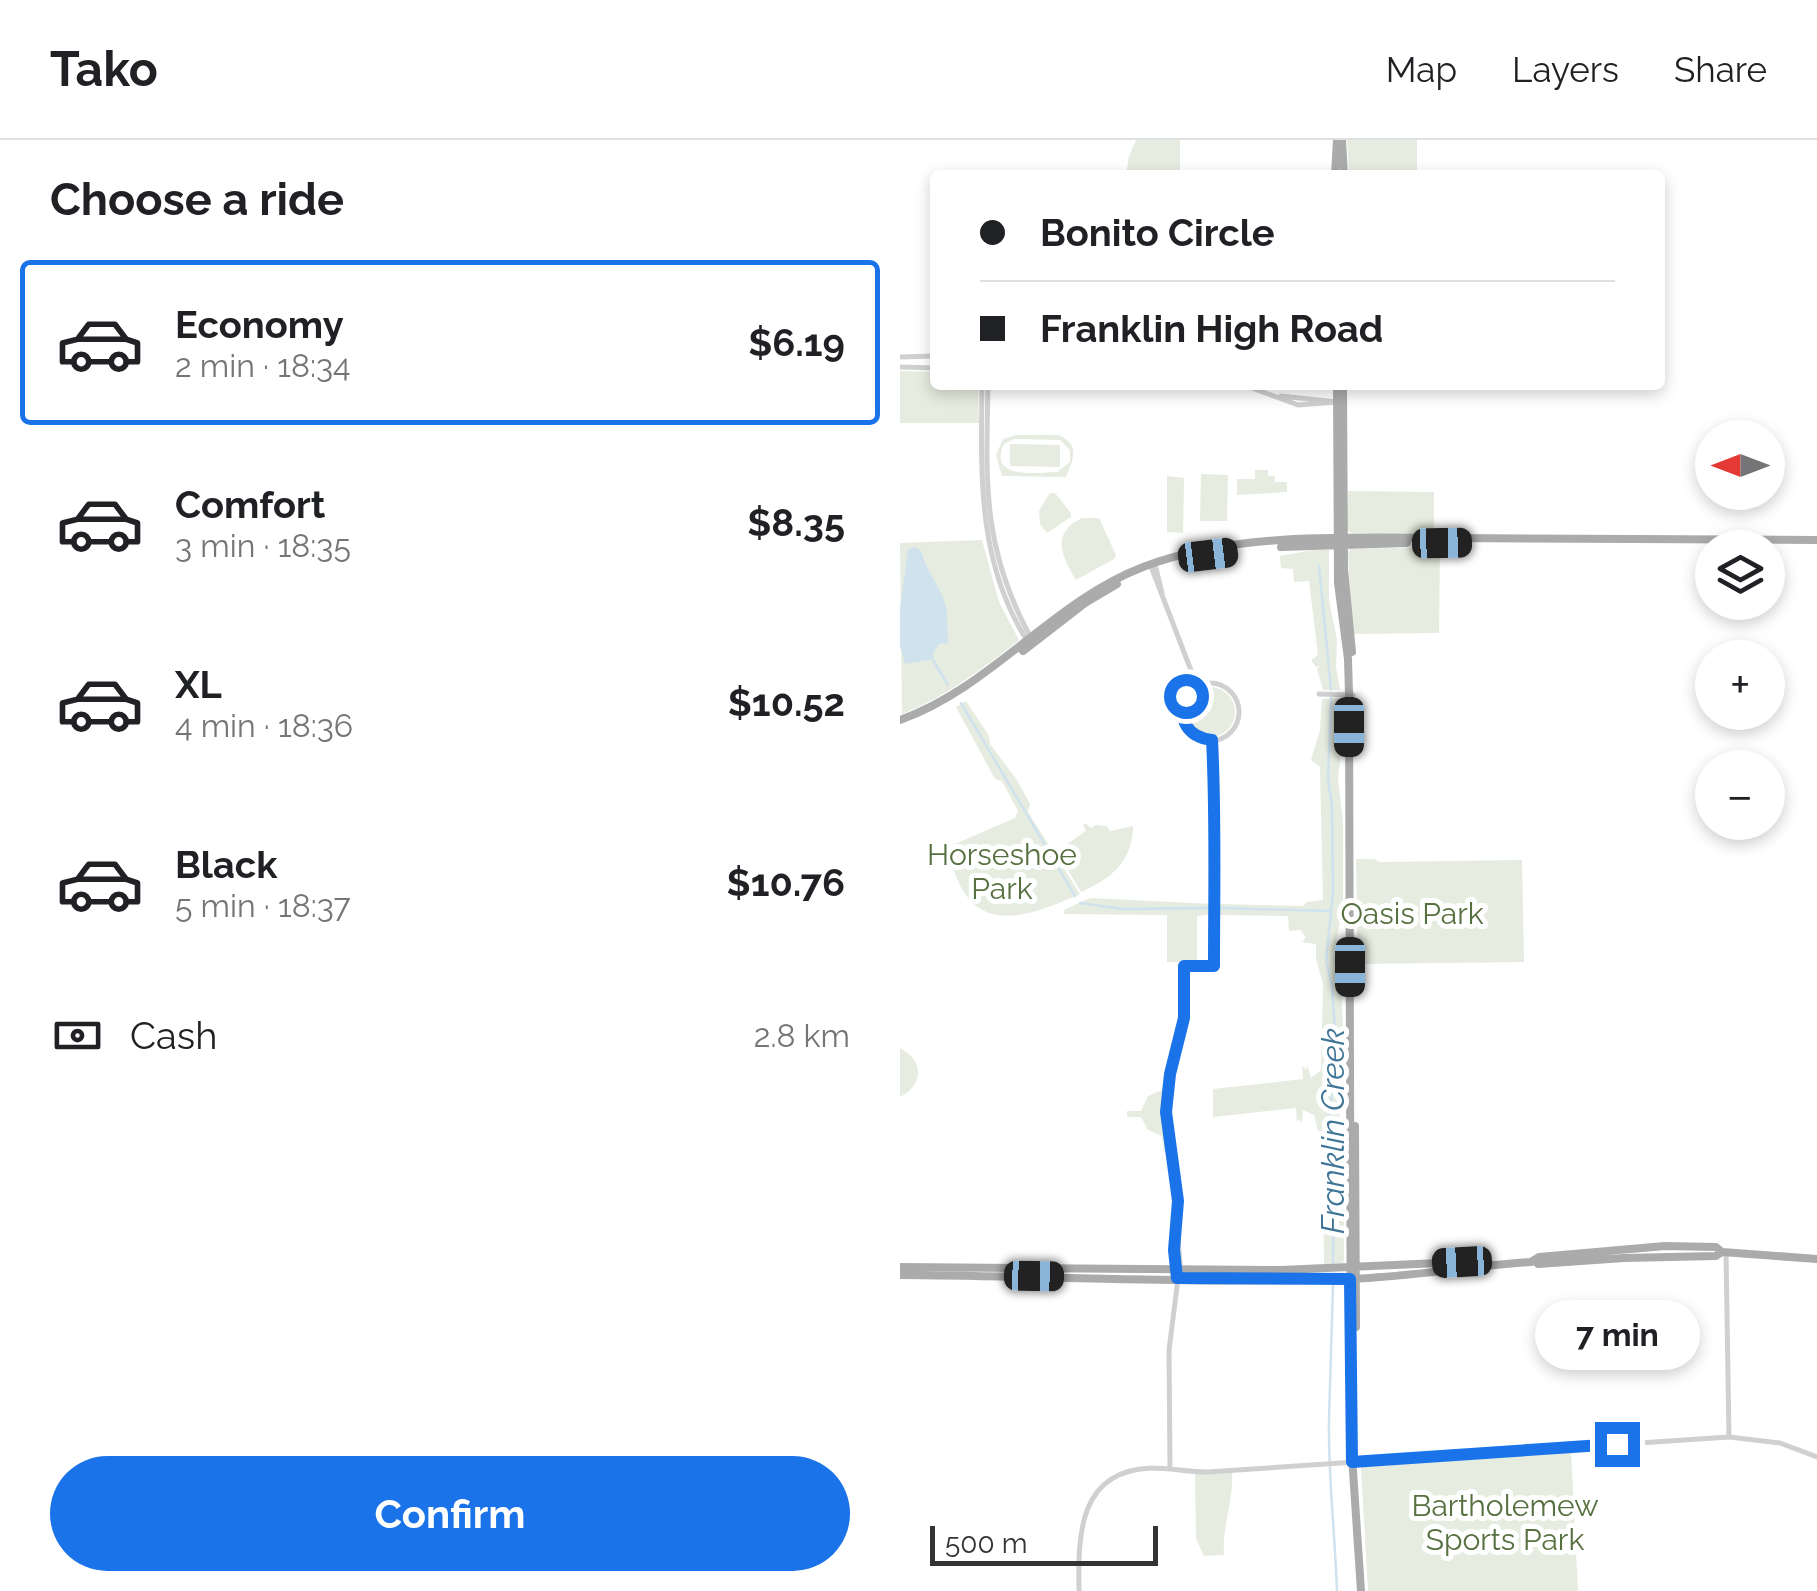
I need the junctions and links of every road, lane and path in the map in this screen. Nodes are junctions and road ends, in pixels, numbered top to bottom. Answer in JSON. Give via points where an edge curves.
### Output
{"nodes":[{"id":1,"x":1340,"y":140,"type":"edge"},
{"id":2,"x":1336,"y":170,"type":"edge"},
{"id":3,"x":1343,"y":170,"type":"edge"},
{"id":4,"x":930,"y":356,"type":"edge"},
{"id":5,"x":900,"y":357,"type":"edge"},
{"id":6,"x":900,"y":367,"type":"edge"},
{"id":7,"x":930,"y":368,"type":"edge"},
{"id":8,"x":985,"y":390,"type":"edge"},
{"id":9,"x":1264,"y":390,"type":"edge"},
{"id":10,"x":1340,"y":390,"type":"edge"},
{"id":11,"x":1341,"y":390,"type":"edge"},
{"id":12,"x":1337,"y":402,"type":"junction"},
{"id":13,"x":1343,"y":444,"type":"junction"},
{"id":14,"x":1340,"y":540,"type":"junction"},
{"id":15,"x":1817,"y":542,"type":"edge"},
{"id":16,"x":1154,"y":568,"type":"junction"},
{"id":17,"x":1031,"y":642,"type":"junction"},
{"id":18,"x":1197,"y":686,"type":"junction"},
{"id":19,"x":1319,"y":694,"type":"dead end"},
{"id":20,"x":1351,"y":694,"type":"junction"},
{"id":21,"x":900,"y":723,"type":"edge"},
{"id":22,"x":1212,"y":740,"type":"junction"},
{"id":23,"x":1724,"y":1252,"type":"junction"},
{"id":24,"x":1817,"y":1259,"type":"edge"},
{"id":25,"x":997,"y":1267,"type":"junction"},
{"id":26,"x":900,"y":1271,"type":"edge"},
{"id":27,"x":1177,"y":1274,"type":"junction"},
{"id":28,"x":1353,"y":1274,"type":"junction"},
{"id":29,"x":965,"y":1275,"type":"junction"},
{"id":30,"x":1728,"y":1437,"type":"junction"},
{"id":31,"x":1817,"y":1457,"type":"edge"},
{"id":32,"x":1352,"y":1462,"type":"junction"},
{"id":33,"x":1170,"y":1469,"type":"junction"},
{"id":34,"x":1079,"y":1591,"type":"edge"},
{"id":35,"x":1363,"y":1591,"type":"edge"}],
"edges":[{"from":1,"to":2,"type":"main road"},
{"from":1,"to":3,"type":"main road"},
{"from":4,"to":5,"type":"street"},
{"from":6,"to":7,"type":"street"},
{"from":8,"to":17,"type":"street","via":[[991,535]]},
{"from":9,"to":12,"type":"street"},
{"from":10,"to":12,"type":"main road"},
{"from":11,"to":13,"type":"main road"},
{"from":12,"to":13,"type":"main road"},
{"from":12,"to":14,"type":"main road"},
{"from":13,"to":14,"type":"main road"},
{"from":14,"to":15,"type":"main road"},
{"from":14,"to":16,"type":"main road"},
{"from":14,"to":17,"type":"main road","via":[[1208,550],[1145,566],[1095,590]]},
{"from":14,"to":20,"type":"main road"},
{"from":16,"to":17,"type":"main road","via":[[1098,594]]},
{"from":16,"to":18,"type":"street"},
{"from":17,"to":21,"type":"main road","via":[[960,697]]},
{"from":18,"to":22,"type":"street","via":[[1184,701],[1183,720],[1194,735]]},
{"from":18,"to":22,"type":"street","via":[[1221,685],[1238,704],[1232,730]]},
{"from":19,"to":20,"type":"street"},
{"from":20,"to":28,"type":"main road"},
{"from":22,"to":27,"type":"street","via":[[1214,966],[1184,966],[1184,1018],[1166,1112],[1177,1194]]},
{"from":23,"to":24,"type":"main road"},
{"from":23,"to":28,"type":"main road","via":[[1462,1262]]},
{"from":23,"to":30,"type":"street"},
{"from":25,"to":26,"type":"main road"},
{"from":25,"to":27,"type":"main road"},
{"from":25,"to":29,"type":"main road"},
{"from":26,"to":29,"type":"main road"},
{"from":27,"to":28,"type":"main road"},
{"from":27,"to":29,"type":"main road"},
{"from":27,"to":33,"type":"street"},
{"from":28,"to":32,"type":"main road"},
{"from":30,"to":31,"type":"street","via":[[1780,1443]]},
{"from":30,"to":32,"type":"street"},
{"from":32,"to":33,"type":"street"},
{"from":32,"to":35,"type":"main road"},
{"from":33,"to":34,"type":"street","via":[[1123,1475],[1092,1500],[1079,1534]]}]}
